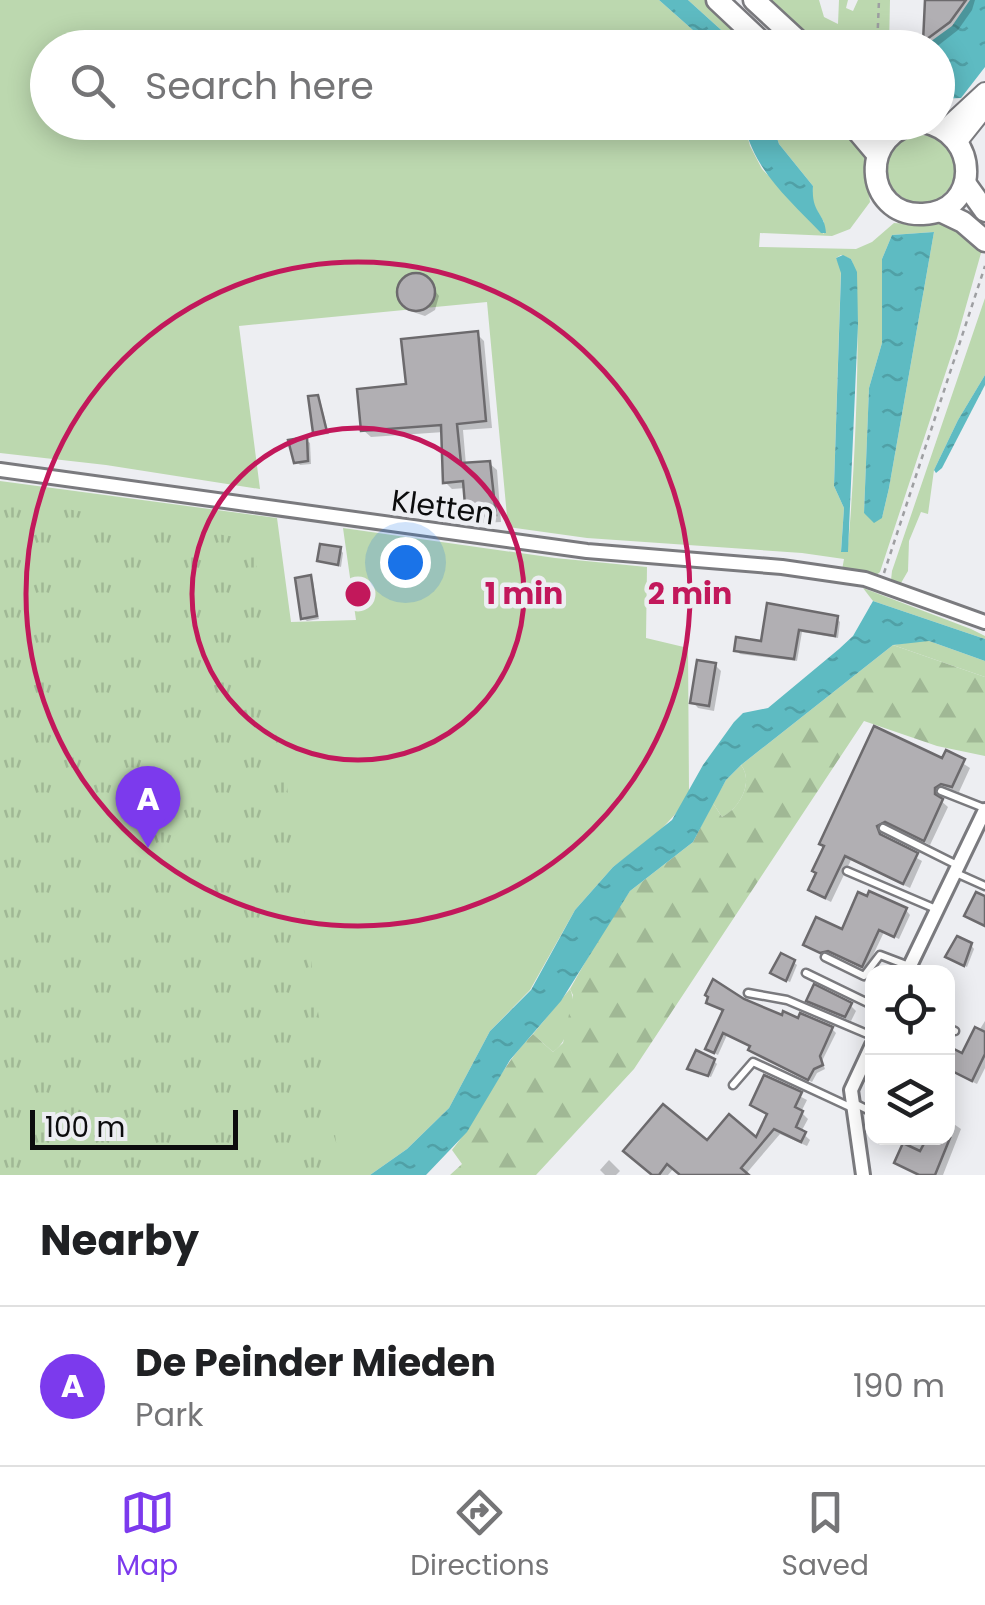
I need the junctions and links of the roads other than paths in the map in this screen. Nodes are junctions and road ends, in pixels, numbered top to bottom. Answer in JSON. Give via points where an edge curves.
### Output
{"nodes":[{"id":1,"x":716,"y":0,"type":"edge"},
{"id":2,"x":754,"y":0,"type":"edge"},
{"id":3,"x":748,"y":30,"type":"edge"},
{"id":4,"x":786,"y":30,"type":"edge"},
{"id":5,"x":985,"y":92,"type":"edge"},
{"id":6,"x":985,"y":107,"type":"edge"},
{"id":7,"x":955,"y":130,"type":"edge"},
{"id":8,"x":955,"y":132,"type":"edge"},
{"id":9,"x":955,"y":139,"type":"edge"},
{"id":10,"x":865,"y":140,"type":"edge"},
{"id":11,"x":884,"y":140,"type":"edge"},
{"id":12,"x":877,"y":154,"type":"junction"},
{"id":13,"x":965,"y":183,"type":"junction"},
{"id":14,"x":985,"y":210,"type":"edge"},
{"id":15,"x":940,"y":211,"type":"junction"},
{"id":16,"x":985,"y":241,"type":"edge"},
{"id":17,"x":0,"y":470,"type":"edge"},
{"id":18,"x":985,"y":622,"type":"edge"},
{"id":19,"x":941,"y":790,"type":"dead end"},
{"id":20,"x":985,"y":809,"type":"edge"},
{"id":21,"x":882,"y":828,"type":"dead end"},
{"id":22,"x":957,"y":869,"type":"junction"},
{"id":23,"x":847,"y":871,"type":"dead end"},
{"id":24,"x":985,"y":886,"type":"edge"},
{"id":25,"x":938,"y":909,"type":"junction"},
{"id":26,"x":825,"y":958,"type":"dead end"},
{"id":27,"x":872,"y":965,"type":"edge"},
{"id":28,"x":900,"y":965,"type":"edge"},
{"id":29,"x":911,"y":965,"type":"edge"},
{"id":30,"x":806,"y":973,"type":"dead end"},
{"id":31,"x":865,"y":975,"type":"edge"},
{"id":32,"x":748,"y":993,"type":"dead end"},
{"id":33,"x":865,"y":1002,"type":"edge"},
{"id":34,"x":865,"y":1033,"type":"edge"},
{"id":35,"x":868,"y":1055,"type":"edge"},
{"id":36,"x":733,"y":1085,"type":"dead end"},
{"id":37,"x":851,"y":1104,"type":"junction"},
{"id":38,"x":865,"y":1109,"type":"edge"},
{"id":39,"x":862,"y":1175,"type":"edge"}],
"edges":[{"from":1,"to":3,"type":"main road"},
{"from":2,"to":4,"type":"main road"},
{"from":5,"to":7,"type":"main road"},
{"from":6,"to":8,"type":"main road"},
{"from":9,"to":13,"type":"main road","via":[[965,154]]},
{"from":10,"to":12,"type":"main road"},
{"from":11,"to":12,"type":"main road"},
{"from":12,"to":15,"type":"main road","via":[[877,183],[891,204],[912,214]]},
{"from":13,"to":14,"type":"main road"},
{"from":13,"to":15,"type":"main road"},
{"from":15,"to":16,"type":"main road"},
{"from":17,"to":18,"type":"street","name":"Kletten","via":[[569,549],[782,566],[880,583]]},
{"from":19,"to":20,"type":"lane"},
{"from":20,"to":22,"type":"street"},
{"from":21,"to":22,"type":"lane"},
{"from":22,"to":24,"type":"lane"},
{"from":22,"to":25,"type":"street"},
{"from":23,"to":25,"type":"lane"},
{"from":25,"to":29,"type":"street"},
{"from":26,"to":31,"type":"lane"},
{"from":27,"to":28,"type":"lane","via":[[880,954]]},
{"from":30,"to":33,"type":"lane"},
{"from":32,"to":34,"type":"lane","via":[[786,1000]]},
{"from":35,"to":37,"type":"street"},
{"from":36,"to":37,"type":"lane","via":[[753,1062]]},
{"from":37,"to":38,"type":"lane"},
{"from":37,"to":39,"type":"street"}]}
